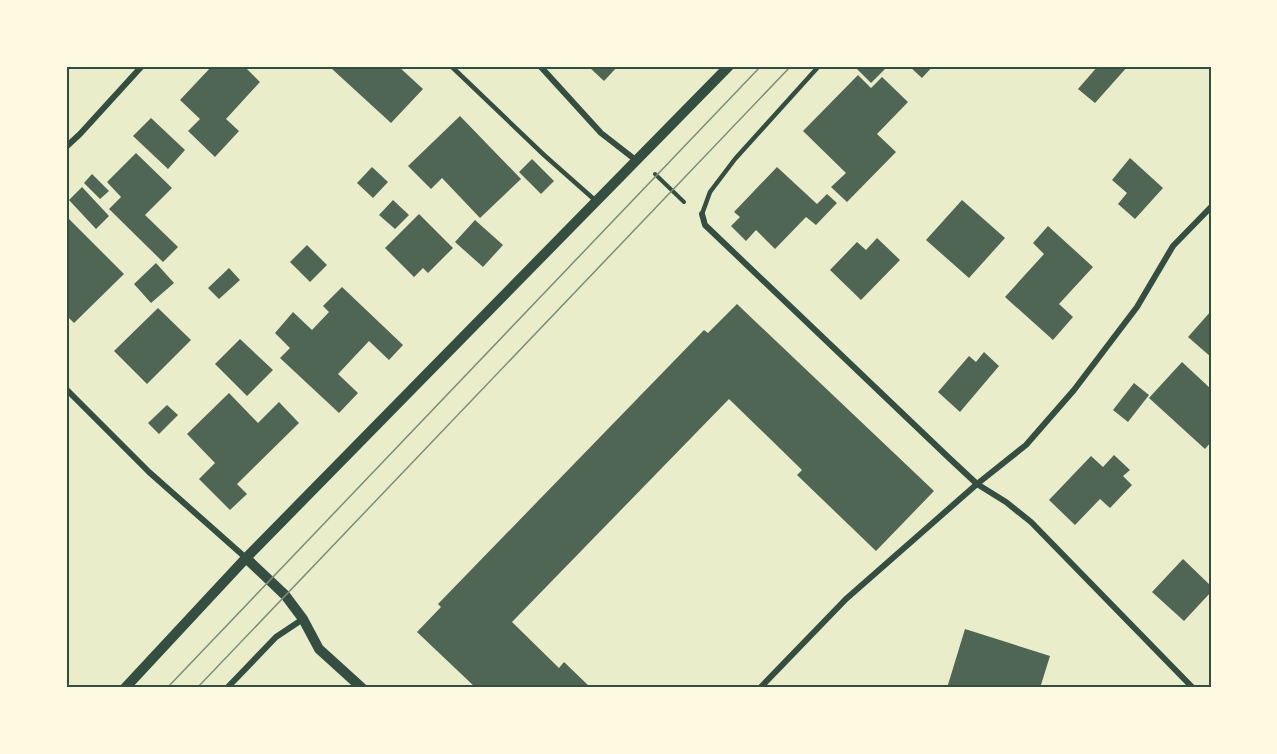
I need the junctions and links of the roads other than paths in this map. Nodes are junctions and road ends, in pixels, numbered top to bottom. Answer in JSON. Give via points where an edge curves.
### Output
{"nodes":[{"id":1,"x":142,"y":66,"type":"edge"},
{"id":2,"x":452,"y":66,"type":"edge"},
{"id":3,"x":540,"y":66,"type":"edge"},
{"id":4,"x":729,"y":66,"type":"edge"},
{"id":5,"x":819,"y":66,"type":"edge"},
{"id":6,"x":66,"y":147,"type":"edge"},
{"id":7,"x":637,"y":161,"type":"junction"},
{"id":8,"x":597,"y":202,"type":"junction"},
{"id":9,"x":1211,"y":207,"type":"edge"},
{"id":10,"x":702,"y":214,"type":"joint"},
{"id":11,"x":66,"y":389,"type":"edge"},
{"id":12,"x":977,"y":484,"type":"junction"},
{"id":13,"x":246,"y":558,"type":"junction"},
{"id":14,"x":303,"y":619,"type":"junction"},
{"id":15,"x":125,"y":688,"type":"edge"},
{"id":16,"x":227,"y":688,"type":"edge"},
{"id":17,"x":362,"y":688,"type":"edge"},
{"id":18,"x":760,"y":688,"type":"edge"},
{"id":19,"x":1193,"y":688,"type":"edge"}],
"edges":[{"from":1,"to":6,"type":"street"},
{"from":2,"to":8,"type":"lane"},
{"from":3,"to":7,"type":"street","via":[[601,133]]},
{"from":4,"to":7,"type":"street"},
{"from":5,"to":10,"type":"lane","via":[[735,159],[710,192]]},
{"from":7,"to":8,"type":"street"},
{"from":8,"to":13,"type":"street"},
{"from":9,"to":12,"type":"street","via":[[1173,246],[1137,307],[1074,390],[1026,445]]},
{"from":10,"to":12,"type":"street","via":[[705,225]]},
{"from":11,"to":13,"type":"street","via":[[149,472]]},
{"from":12,"to":18,"type":"street","via":[[846,599]]},
{"from":12,"to":19,"type":"street","via":[[1031,522]]},
{"from":13,"to":14,"type":"street","via":[[285,595]]},
{"from":13,"to":15,"type":"street"},
{"from":14,"to":16,"type":"street","via":[[276,636]]},
{"from":14,"to":17,"type":"street","via":[[319,649]]}]}
